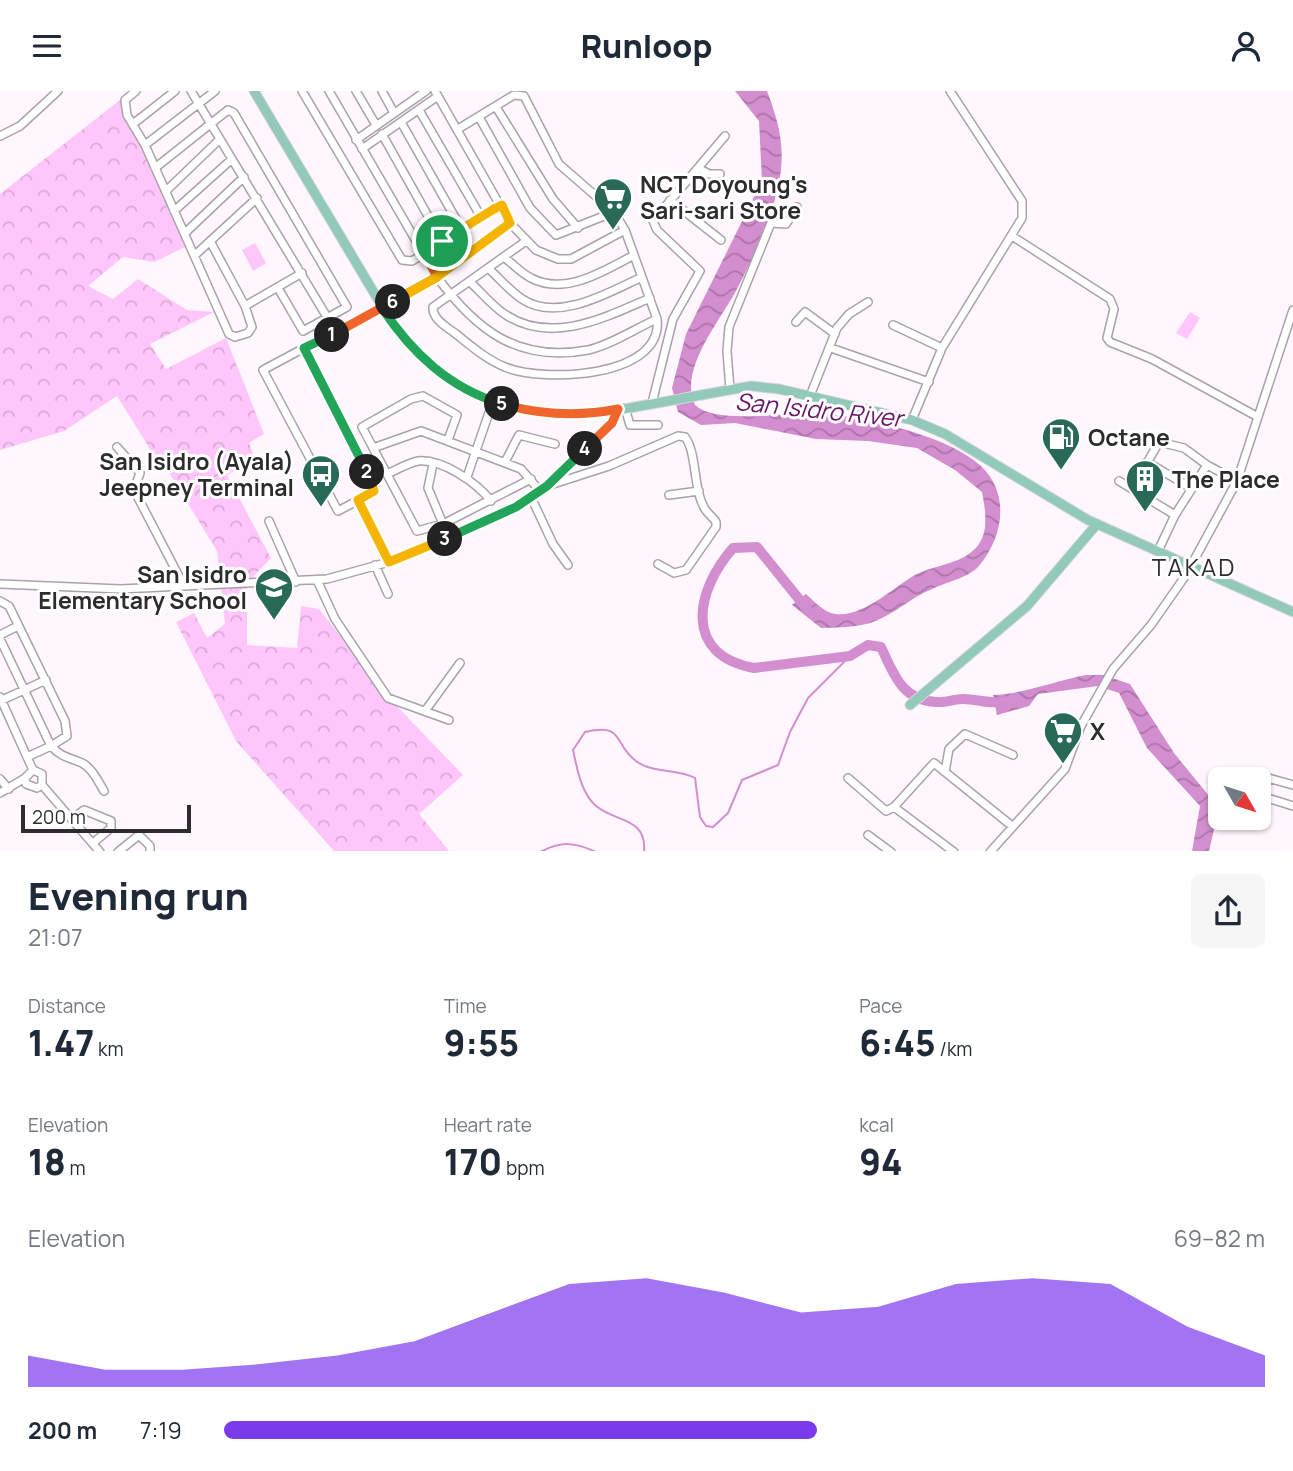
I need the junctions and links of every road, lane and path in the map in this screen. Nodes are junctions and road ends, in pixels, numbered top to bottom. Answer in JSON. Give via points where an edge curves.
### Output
{"nodes":[{"id":1,"x":58,"y":91,"type":"edge"},
{"id":2,"x":136,"y":91,"type":"edge"},
{"id":3,"x":175,"y":91,"type":"edge"},
{"id":4,"x":191,"y":91,"type":"edge"},
{"id":5,"x":215,"y":91,"type":"edge"},
{"id":6,"x":254,"y":91,"type":"edge"},
{"id":7,"x":302,"y":91,"type":"edge"},
{"id":8,"x":329,"y":91,"type":"edge"},
{"id":9,"x":356,"y":91,"type":"edge"},
{"id":10,"x":382,"y":91,"type":"edge"},
{"id":11,"x":426,"y":91,"type":"edge"},
{"id":12,"x":950,"y":91,"type":"edge"},
{"id":13,"x":437,"y":94,"type":"edge"},
{"id":14,"x":412,"y":95,"type":"edge"},
{"id":15,"x":199,"y":102,"type":"junction"},
{"id":16,"x":496,"y":107,"type":"junction"},
{"id":17,"x":419,"y":110,"type":"junction"},
{"id":18,"x":394,"y":113,"type":"junction"},
{"id":19,"x":478,"y":117,"type":"junction"},
{"id":20,"x":211,"y":122,"type":"junction"},
{"id":21,"x":401,"y":122,"type":"junction"},
{"id":22,"x":133,"y":124,"type":"junction"},
{"id":23,"x":376,"y":125,"type":"junction"},
{"id":24,"x":458,"y":129,"type":"junction"},
{"id":25,"x":382,"y":134,"type":"junction"},
{"id":26,"x":0,"y":136,"type":"edge"},
{"id":27,"x":725,"y":136,"type":"dead end"},
{"id":28,"x":220,"y":139,"type":"junction"},
{"id":29,"x":356,"y":140,"type":"junction"},
{"id":30,"x":145,"y":145,"type":"junction"},
{"id":31,"x":362,"y":149,"type":"junction"},
{"id":32,"x":232,"y":159,"type":"junction"},
{"id":33,"x":155,"y":168,"type":"junction"},
{"id":34,"x":698,"y":168,"type":"junction"},
{"id":35,"x":720,"y":174,"type":"dead end"},
{"id":36,"x":244,"y":177,"type":"junction"},
{"id":37,"x":166,"y":191,"type":"junction"},
{"id":38,"x":257,"y":198,"type":"junction"},
{"id":39,"x":670,"y":200,"type":"junction"},
{"id":40,"x":502,"y":205,"type":"junction"},
{"id":41,"x":797,"y":207,"type":"dead end"},
{"id":42,"x":174,"y":211,"type":"junction"},
{"id":43,"x":614,"y":212,"type":"junction"},
{"id":44,"x":481,"y":217,"type":"junction"},
{"id":45,"x":510,"y":223,"type":"junction"},
{"id":46,"x":461,"y":228,"type":"junction"},
{"id":47,"x":578,"y":228,"type":"junction"},
{"id":48,"x":625,"y":230,"type":"junction"},
{"id":49,"x":185,"y":233,"type":"junction"},
{"id":50,"x":1012,"y":236,"type":"junction"},
{"id":51,"x":721,"y":240,"type":"dead end"},
{"id":52,"x":210,"y":241,"type":"junction"},
{"id":53,"x":442,"y":241,"type":"junction"},
{"id":54,"x":526,"y":241,"type":"junction"},
{"id":55,"x":424,"y":252,"type":"junction"},
{"id":56,"x":634,"y":254,"type":"junction"},
{"id":57,"x":195,"y":255,"type":"junction"},
{"id":58,"x":505,"y":258,"type":"junction"},
{"id":59,"x":489,"y":269,"type":"junction"},
{"id":60,"x":302,"y":273,"type":"junction"},
{"id":61,"x":437,"y":277,"type":"junction"},
{"id":62,"x":642,"y":277,"type":"junction"},
{"id":63,"x":470,"y":282,"type":"junction"},
{"id":64,"x":278,"y":288,"type":"junction"},
{"id":65,"x":450,"y":294,"type":"junction"},
{"id":66,"x":650,"y":298,"type":"junction"},
{"id":67,"x":868,"y":302,"type":"dead end"},
{"id":68,"x":245,"y":306,"type":"junction"},
{"id":69,"x":382,"y":308,"type":"junction"},
{"id":70,"x":1293,"y":310,"type":"edge"},
{"id":71,"x":327,"y":317,"type":"junction"},
{"id":72,"x":657,"y":319,"type":"junction"},
{"id":73,"x":796,"y":322,"type":"dead end"},
{"id":74,"x":894,"y":325,"type":"dead end"},
{"id":75,"x":336,"y":332,"type":"junction"},
{"id":76,"x":835,"y":334,"type":"junction"},
{"id":77,"x":304,"y":348,"type":"junction"},
{"id":78,"x":831,"y":348,"type":"junction"},
{"id":79,"x":942,"y":348,"type":"junction"},
{"id":80,"x":929,"y":382,"type":"junction"},
{"id":81,"x":730,"y":389,"type":"junction"},
{"id":82,"x":810,"y":396,"type":"junction"},
{"id":83,"x":493,"y":401,"type":"junction"},
{"id":84,"x":652,"y":403,"type":"junction"},
{"id":85,"x":622,"y":409,"type":"junction"},
{"id":86,"x":1258,"y":417,"type":"junction"},
{"id":87,"x":912,"y":420,"type":"junction"},
{"id":88,"x":658,"y":425,"type":"dead end"},
{"id":89,"x":448,"y":440,"type":"junction"},
{"id":90,"x":555,"y":444,"type":"dead end"},
{"id":91,"x":117,"y":447,"type":"dead end"},
{"id":92,"x":373,"y":448,"type":"junction"},
{"id":93,"x":475,"y":452,"type":"junction"},
{"id":94,"x":505,"y":462,"type":"junction"},
{"id":95,"x":1147,"y":462,"type":"junction"},
{"id":96,"x":433,"y":464,"type":"junction"},
{"id":97,"x":1207,"y":465,"type":"junction"},
{"id":98,"x":387,"y":474,"type":"junction"},
{"id":99,"x":467,"y":477,"type":"junction"},
{"id":100,"x":531,"y":479,"type":"junction"},
{"id":101,"x":1119,"y":481,"type":"dead end"},
{"id":102,"x":1237,"y":481,"type":"junction"},
{"id":103,"x":543,"y":488,"type":"junction"},
{"id":104,"x":1191,"y":488,"type":"junction"},
{"id":105,"x":1132,"y":489,"type":"junction"},
{"id":106,"x":699,"y":491,"type":"junction"},
{"id":107,"x":669,"y":495,"type":"dead end"},
{"id":108,"x":531,"y":497,"type":"junction"},
{"id":109,"x":358,"y":500,"type":"junction"},
{"id":110,"x":491,"y":501,"type":"junction"},
{"id":111,"x":1175,"y":515,"type":"junction"},
{"id":112,"x":269,"y":521,"type":"dead end"},
{"id":113,"x":443,"y":524,"type":"junction"},
{"id":114,"x":1097,"y":524,"type":"junction"},
{"id":115,"x":1158,"y":551,"type":"junction"},
{"id":116,"x":389,"y":562,"type":"junction"},
{"id":117,"x":658,"y":563,"type":"dead end"},
{"id":118,"x":375,"y":565,"type":"junction"},
{"id":119,"x":568,"y":565,"type":"dead end"},
{"id":120,"x":1191,"y":565,"type":"junction"},
{"id":121,"x":317,"y":580,"type":"junction"},
{"id":122,"x":296,"y":582,"type":"junction"},
{"id":123,"x":183,"y":584,"type":"junction"},
{"id":124,"x":0,"y":585,"type":"edge"},
{"id":125,"x":388,"y":594,"type":"dead end"},
{"id":126,"x":0,"y":601,"type":"edge"},
{"id":127,"x":1293,"y":612,"type":"edge"},
{"id":128,"x":18,"y":626,"type":"junction"},
{"id":129,"x":0,"y":637,"type":"edge"},
{"id":130,"x":460,"y":663,"type":"dead end"},
{"id":131,"x":46,"y":680,"type":"junction"},
{"id":132,"x":24,"y":691,"type":"junction"},
{"id":133,"x":1,"y":699,"type":"edge"},
{"id":134,"x":911,"y":705,"type":"dead end"},
{"id":135,"x":425,"y":711,"type":"junction"},
{"id":136,"x":449,"y":720,"type":"dead end"},
{"id":137,"x":51,"y":747,"type":"junction"},
{"id":138,"x":1013,"y":755,"type":"dead end"},
{"id":139,"x":27,"y":757,"type":"junction"},
{"id":140,"x":33,"y":770,"type":"junction"},
{"id":141,"x":945,"y":772,"type":"junction"},
{"id":142,"x":25,"y":778,"type":"junction"},
{"id":143,"x":848,"y":778,"type":"dead end"},
{"id":144,"x":0,"y":779,"type":"edge"},
{"id":145,"x":41,"y":785,"type":"junction"},
{"id":146,"x":1293,"y":785,"type":"edge"},
{"id":147,"x":9,"y":789,"type":"junction"},
{"id":148,"x":104,"y":791,"type":"dead end"},
{"id":149,"x":0,"y":793,"type":"edge"},
{"id":150,"x":1293,"y":806,"type":"edge"},
{"id":151,"x":894,"y":807,"type":"junction"},
{"id":152,"x":73,"y":818,"type":"junction"},
{"id":153,"x":1012,"y":827,"type":"junction"},
{"id":154,"x":868,"y":835,"type":"dead end"},
{"id":155,"x":93,"y":843,"type":"junction"},
{"id":156,"x":99,"y":851,"type":"edge"},
{"id":157,"x":119,"y":851,"type":"edge"},
{"id":158,"x":150,"y":851,"type":"edge"},
{"id":159,"x":890,"y":851,"type":"edge"},
{"id":160,"x":953,"y":851,"type":"edge"},
{"id":161,"x":991,"y":851,"type":"edge"}],
"edges":[{"from":1,"to":26,"type":"street","via":[[20,126]]},
{"from":2,"to":22,"type":"street","via":[[124,106]]},
{"from":3,"to":22,"type":"street"},
{"from":4,"to":15,"type":"street"},
{"from":5,"to":15,"type":"street"},
{"from":6,"to":69,"type":"main road"},
{"from":7,"to":55,"type":"street","via":[[402,260],[412,261]]},
{"from":8,"to":29,"type":"street"},
{"from":9,"to":23,"type":"street"},
{"from":10,"to":18,"type":"street"},
{"from":11,"to":14,"type":"street"},
{"from":12,"to":50,"type":"street","via":[[1022,201],[1022,218]]},
{"from":13,"to":17,"type":"street"},
{"from":13,"to":24,"type":"street"},
{"from":14,"to":18,"type":"street"},
{"from":15,"to":20,"type":"street"},
{"from":15,"to":30,"type":"street"},
{"from":16,"to":19,"type":"street"},
{"from":16,"to":43,"type":"street","via":[[514,95],[524,96],[559,164]]},
{"from":16,"to":47,"type":"street","via":[[553,199]]},
{"from":17,"to":21,"type":"street"},
{"from":17,"to":44,"type":"street"},
{"from":18,"to":23,"type":"street"},
{"from":19,"to":24,"type":"street"},
{"from":19,"to":47,"type":"street","via":[[540,221],[556,235]]},
{"from":20,"to":28,"type":"street"},
{"from":20,"to":33,"type":"street"},
{"from":20,"to":71,"type":"street","via":[[228,110],[234,113],[347,304],[345,310]]},
{"from":21,"to":25,"type":"street"},
{"from":21,"to":46,"type":"street"},
{"from":22,"to":30,"type":"street"},
{"from":23,"to":29,"type":"street"},
{"from":24,"to":40,"type":"street"},
{"from":25,"to":31,"type":"street"},
{"from":25,"to":53,"type":"street"},
{"from":27,"to":34,"type":"street"},
{"from":28,"to":32,"type":"street"},
{"from":28,"to":37,"type":"street"},
{"from":29,"to":31,"type":"street"},
{"from":30,"to":33,"type":"street"},
{"from":31,"to":55,"type":"street"},
{"from":32,"to":36,"type":"street"},
{"from":32,"to":42,"type":"street"},
{"from":33,"to":37,"type":"street"},
{"from":34,"to":35,"type":"street"},
{"from":34,"to":39,"type":"street"},
{"from":36,"to":38,"type":"street"},
{"from":36,"to":49,"type":"street"},
{"from":37,"to":42,"type":"street"},
{"from":38,"to":52,"type":"street"},
{"from":38,"to":60,"type":"street"},
{"from":39,"to":51,"type":"street"},
{"from":39,"to":84,"type":"street","via":[[653,224],[701,271],[673,319]]},
{"from":40,"to":44,"type":"street"},
{"from":40,"to":45,"type":"street"},
{"from":41,"to":81,"type":"street","via":[[785,224],[771,223],[729,327]]},
{"from":42,"to":49,"type":"street"},
{"from":43,"to":47,"type":"street"},
{"from":43,"to":48,"type":"street"},
{"from":44,"to":46,"type":"street"},
{"from":45,"to":54,"type":"street"},
{"from":45,"to":61,"type":"street"},
{"from":46,"to":53,"type":"street"},
{"from":48,"to":54,"type":"street","via":[[571,259],[546,255]]},
{"from":48,"to":56,"type":"street"},
{"from":49,"to":57,"type":"street"},
{"from":50,"to":79,"type":"street"},
{"from":50,"to":86,"type":"street","via":[[1110,299],[1114,309],[1110,342],[1152,359]]},
{"from":52,"to":57,"type":"street"},
{"from":52,"to":68,"type":"street"},
{"from":53,"to":55,"type":"street"},
{"from":54,"to":58,"type":"street"},
{"from":55,"to":61,"type":"street"},
{"from":56,"to":58,"type":"street","via":[[574,283],[530,278]]},
{"from":56,"to":62,"type":"street"},
{"from":57,"to":68,"type":"street","via":[[232,337],[250,330]]},
{"from":58,"to":59,"type":"street"},
{"from":59,"to":62,"type":"street","via":[[523,300],[542,306],[588,302]]},
{"from":59,"to":63,"type":"street"},
{"from":60,"to":64,"type":"street"},
{"from":60,"to":71,"type":"street"},
{"from":61,"to":65,"type":"street"},
{"from":61,"to":69,"type":"street"},
{"from":62,"to":66,"type":"street"},
{"from":63,"to":65,"type":"street"},
{"from":63,"to":66,"type":"street","via":[[504,314],[538,326],[579,326]]},
{"from":64,"to":68,"type":"street"},
{"from":64,"to":71,"type":"street","via":[[303,331]]},
{"from":65,"to":72,"type":"street","via":[[510,346],[536,351],[590,350]]},
{"from":65,"to":72,"type":"street","via":[[433,307],[435,317],[474,349],[523,373],[569,376],[605,370],[650,347],[658,331]]},
{"from":66,"to":72,"type":"street"},
{"from":67,"to":76,"type":"street","via":[[845,318]]},
{"from":69,"to":75,"type":"street"},
{"from":69,"to":83,"type":"main road","via":[[429,365],[459,386]]},
{"from":70,"to":86,"type":"street"},
{"from":71,"to":75,"type":"street"},
{"from":73,"to":76,"type":"street","via":[[805,312]]},
{"from":74,"to":79,"type":"street"},
{"from":75,"to":77,"type":"street"},
{"from":76,"to":78,"type":"street"},
{"from":77,"to":109,"type":"street","via":[[375,488]]},
{"from":77,"to":109,"type":"street","via":[[266,367],[263,373],[335,508],[338,511]]},
{"from":78,"to":80,"type":"street"},
{"from":78,"to":82,"type":"street"},
{"from":79,"to":80,"type":"street"},
{"from":80,"to":87,"type":"street"},
{"from":81,"to":82,"type":"main road","via":[[751,386]]},
{"from":81,"to":84,"type":"main road"},
{"from":82,"to":87,"type":"main road"},
{"from":83,"to":85,"type":"main road","via":[[548,414]]},
{"from":83,"to":93,"type":"street"},
{"from":84,"to":85,"type":"main road"},
{"from":85,"to":88,"type":"street","via":[[630,425]]},
{"from":85,"to":103,"type":"street"},
{"from":86,"to":102,"type":"street"},
{"from":87,"to":114,"type":"main road","via":[[945,433]]},
{"from":89,"to":92,"type":"street","via":[[421,432]]},
{"from":89,"to":92,"type":"street","via":[[457,415],[423,396],[362,427]]},
{"from":89,"to":93,"type":"street"},
{"from":90,"to":94,"type":"street","via":[[519,435]]},
{"from":91,"to":123,"type":"street","via":[[140,473],[134,490]]},
{"from":92,"to":98,"type":"street"},
{"from":93,"to":94,"type":"street"},
{"from":93,"to":99,"type":"street"},
{"from":94,"to":100,"type":"street"},
{"from":95,"to":97,"type":"street","via":[[1159,442],[1184,448]]},
{"from":95,"to":104,"type":"street"},
{"from":95,"to":105,"type":"street"},
{"from":96,"to":98,"type":"street","via":[[419,461]]},
{"from":96,"to":99,"type":"street"},
{"from":96,"to":113,"type":"street","via":[[428,488]]},
{"from":97,"to":102,"type":"street"},
{"from":97,"to":104,"type":"street"},
{"from":98,"to":113,"type":"street","via":[[417,531]]},
{"from":99,"to":110,"type":"street"},
{"from":100,"to":103,"type":"street"},
{"from":100,"to":110,"type":"street"},
{"from":101,"to":105,"type":"street"},
{"from":102,"to":120,"type":"street"},
{"from":103,"to":106,"type":"street","via":[[680,435],[690,443]]},
{"from":103,"to":108,"type":"street"},
{"from":104,"to":111,"type":"street"},
{"from":105,"to":111,"type":"street"},
{"from":106,"to":107,"type":"street"},
{"from":106,"to":117,"type":"street","via":[[716,527],[686,571],[674,573]]},
{"from":108,"to":116,"type":"street"},
{"from":108,"to":119,"type":"street"},
{"from":109,"to":116,"type":"street"},
{"from":110,"to":113,"type":"street"},
{"from":111,"to":115,"type":"street"},
{"from":112,"to":122,"type":"street"},
{"from":114,"to":115,"type":"main road"},
{"from":114,"to":134,"type":"main road","via":[[1027,606]]},
{"from":115,"to":120,"type":"main road"},
{"from":116,"to":118,"type":"street"},
{"from":118,"to":121,"type":"street"},
{"from":118,"to":125,"type":"street"},
{"from":120,"to":127,"type":"main road"},
{"from":120,"to":153,"type":"street","via":[[1151,625],[1113,669],[1084,720],[1065,769]]},
{"from":121,"to":122,"type":"street"},
{"from":121,"to":135,"type":"street","via":[[335,619],[388,698]]},
{"from":122,"to":123,"type":"street"},
{"from":123,"to":124,"type":"street","via":[[121,589]]},
{"from":126,"to":128,"type":"street","via":[[9,606]]},
{"from":128,"to":129,"type":"street"},
{"from":128,"to":131,"type":"street"},
{"from":129,"to":132,"type":"street"},
{"from":130,"to":135,"type":"street"},
{"from":131,"to":132,"type":"street"},
{"from":131,"to":137,"type":"street","via":[[68,732]]},
{"from":132,"to":133,"type":"street"},
{"from":132,"to":137,"type":"street"},
{"from":133,"to":139,"type":"street"},
{"from":135,"to":136,"type":"street"},
{"from":137,"to":139,"type":"street"},
{"from":137,"to":148,"type":"street","via":[[91,770]]},
{"from":138,"to":141,"type":"street","via":[[965,734],[949,749]]},
{"from":139,"to":140,"type":"street"},
{"from":140,"to":142,"type":"street"},
{"from":140,"to":145,"type":"street","via":[[42,775]]},
{"from":141,"to":151,"type":"street","via":[[934,763]]},
{"from":141,"to":153,"type":"street"},
{"from":142,"to":145,"type":"street","via":[[31,788]]},
{"from":142,"to":147,"type":"street"},
{"from":143,"to":151,"type":"street","via":[[886,811]]},
{"from":144,"to":147,"type":"street"},
{"from":145,"to":152,"type":"street"},
{"from":146,"to":150,"type":"street","via":[[1268,778],[1261,796]]},
{"from":147,"to":149,"type":"street"},
{"from":151,"to":160,"type":"street"},
{"from":152,"to":155,"type":"street"},
{"from":152,"to":155,"type":"street","via":[[85,810],[111,821],[111,828]]},
{"from":153,"to":161,"type":"street"},
{"from":154,"to":159,"type":"street"},
{"from":155,"to":156,"type":"street"},
{"from":157,"to":158,"type":"street","via":[[139,835]]}]}
